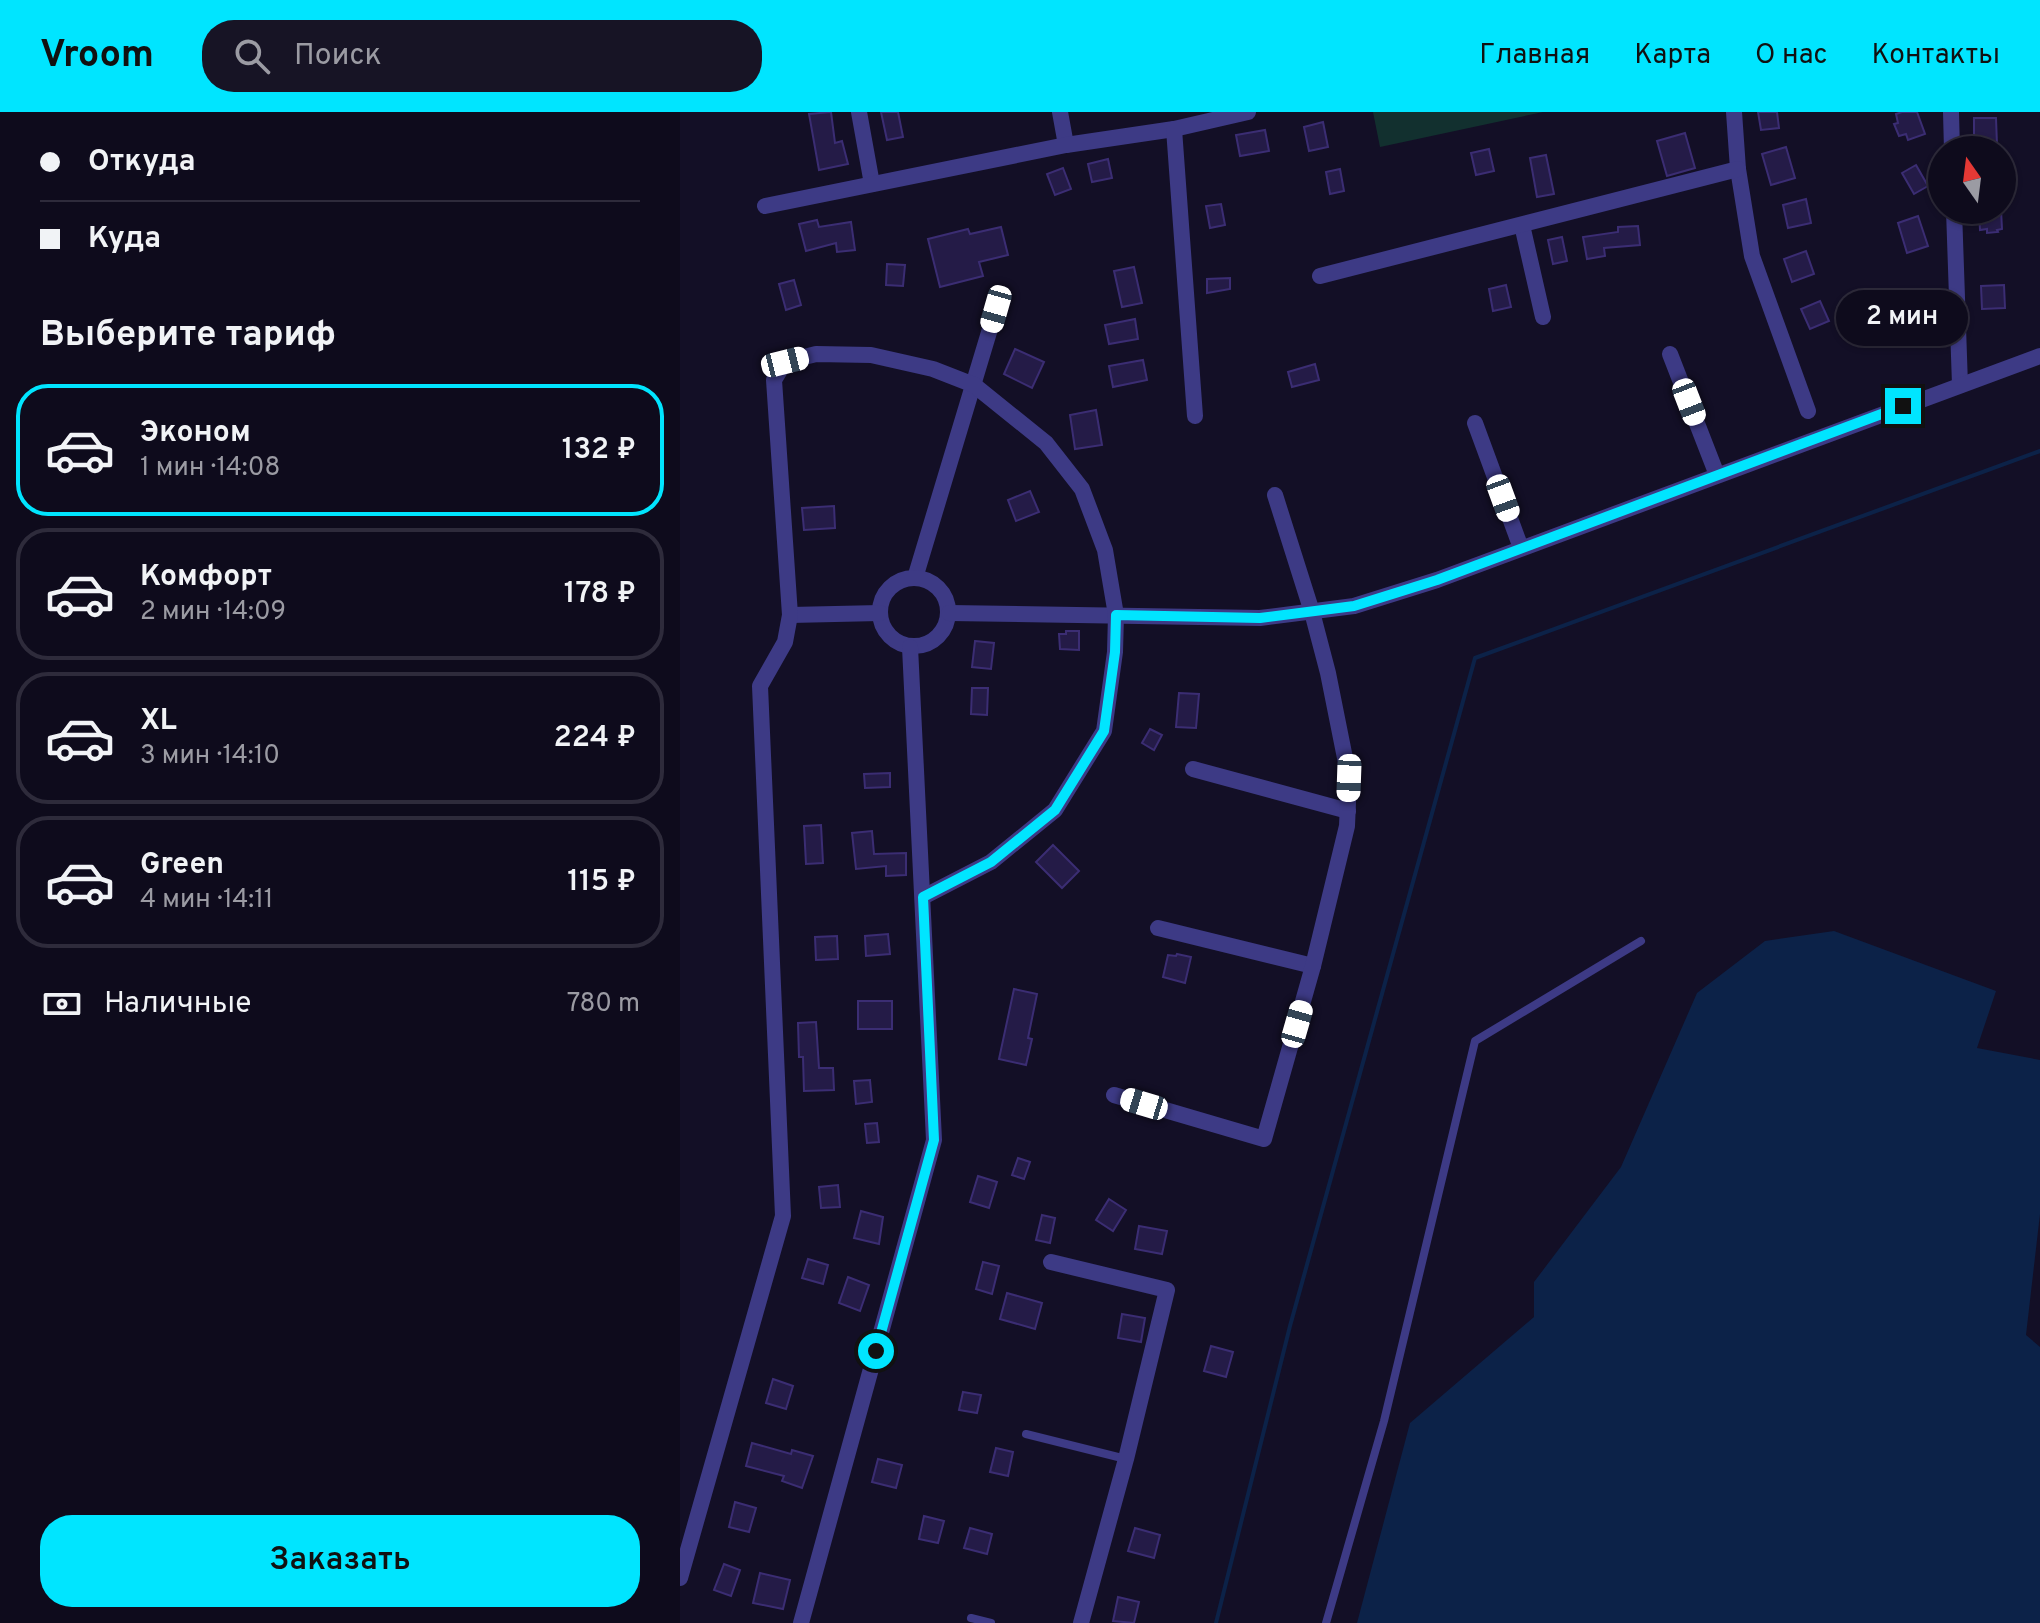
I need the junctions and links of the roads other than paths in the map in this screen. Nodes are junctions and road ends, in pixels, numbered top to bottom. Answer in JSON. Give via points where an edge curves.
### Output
{"nodes":[{"id":1,"x":859,"y":112,"type":"edge"},
{"id":2,"x":1060,"y":112,"type":"edge"},
{"id":3,"x":1248,"y":112,"type":"edge"},
{"id":4,"x":1734,"y":112,"type":"edge"},
{"id":5,"x":1951,"y":112,"type":"edge"},
{"id":6,"x":1174,"y":129,"type":"junction"},
{"id":7,"x":1952,"y":136,"type":"edge"},
{"id":8,"x":1066,"y":145,"type":"junction"},
{"id":9,"x":1738,"y":169,"type":"junction"},
{"id":10,"x":872,"y":184,"type":"junction"},
{"id":11,"x":765,"y":206,"type":"dead end"},
{"id":12,"x":1954,"y":224,"type":"edge"},
{"id":13,"x":1522,"y":225,"type":"junction"},
{"id":14,"x":1320,"y":276,"type":"dead end"},
{"id":15,"x":996,"y":309,"type":"dead end"},
{"id":16,"x":1543,"y":317,"type":"dead end"},
{"id":17,"x":1670,"y":354,"type":"dead end"},
{"id":18,"x":2040,"y":356,"type":"edge"},
{"id":19,"x":974,"y":385,"type":"junction"},
{"id":20,"x":1960,"y":385,"type":"junction"},
{"id":21,"x":1808,"y":411,"type":"dead end"},
{"id":22,"x":1195,"y":416,"type":"dead end"},
{"id":23,"x":1475,"y":423,"type":"dead end"},
{"id":24,"x":1717,"y":475,"type":"junction"},
{"id":25,"x":1275,"y":495,"type":"dead end"},
{"id":26,"x":1521,"y":548,"type":"junction"},
{"id":27,"x":915,"y":578,"type":"junction"},
{"id":28,"x":1312,"y":612,"type":"junction"},
{"id":29,"x":880,"y":613,"type":"junction"},
{"id":30,"x":949,"y":613,"type":"junction"},
{"id":31,"x":790,"y":615,"type":"junction"},
{"id":32,"x":1116,"y":615,"type":"junction"},
{"id":33,"x":910,"y":647,"type":"junction"},
{"id":34,"x":1193,"y":769,"type":"dead end"},
{"id":35,"x":1348,"y":811,"type":"junction"},
{"id":36,"x":923,"y":897,"type":"junction"},
{"id":37,"x":1158,"y":928,"type":"dead end"},
{"id":38,"x":1641,"y":941,"type":"dead end"},
{"id":39,"x":1313,"y":966,"type":"junction"},
{"id":40,"x":1114,"y":1095,"type":"dead end"},
{"id":41,"x":1051,"y":1262,"type":"dead end"},
{"id":42,"x":1026,"y":1434,"type":"dead end"},
{"id":43,"x":1126,"y":1459,"type":"junction"},
{"id":44,"x":680,"y":1578,"type":"edge"},
{"id":45,"x":971,"y":1618,"type":"dead end"},
{"id":46,"x":801,"y":1623,"type":"edge"},
{"id":47,"x":991,"y":1623,"type":"edge"},
{"id":48,"x":1081,"y":1623,"type":"edge"},
{"id":49,"x":1326,"y":1623,"type":"edge"}],
"edges":[{"from":1,"to":10,"type":"street"},
{"from":2,"to":8,"type":"street"},
{"from":3,"to":6,"type":"street"},
{"from":4,"to":9,"type":"street"},
{"from":5,"to":7,"type":"street"},
{"from":6,"to":8,"type":"street"},
{"from":6,"to":22,"type":"street"},
{"from":8,"to":10,"type":"street"},
{"from":9,"to":13,"type":"street"},
{"from":9,"to":21,"type":"street","via":[[1752,256]]},
{"from":10,"to":11,"type":"street"},
{"from":12,"to":20,"type":"street"},
{"from":13,"to":14,"type":"street"},
{"from":13,"to":16,"type":"street"},
{"from":15,"to":19,"type":"street"},
{"from":17,"to":24,"type":"street"},
{"from":18,"to":20,"type":"street"},
{"from":19,"to":27,"type":"street"},
{"from":19,"to":31,"type":"street","via":[[871,355],[816,354],[785,362],[774,380]]},
{"from":19,"to":32,"type":"street","via":[[1046,443],[1082,489],[1105,550]]},
{"from":20,"to":24,"type":"street"},
{"from":23,"to":26,"type":"street"},
{"from":24,"to":26,"type":"street"},
{"from":25,"to":28,"type":"street"},
{"from":26,"to":28,"type":"street","via":[[1354,606]]},
{"from":27,"to":29,"type":"street","via":[[898,583],[885,595]]},
{"from":27,"to":30,"type":"street","via":[[932,583],[944,596]]},
{"from":28,"to":32,"type":"street","via":[[1260,618]]},
{"from":28,"to":35,"type":"street","via":[[1349,778]]},
{"from":29,"to":31,"type":"street"},
{"from":29,"to":33,"type":"street","via":[[888,635]]},
{"from":30,"to":32,"type":"street"},
{"from":30,"to":33,"type":"street","via":[[936,638]]},
{"from":31,"to":44,"type":"street","via":[[785,642],[760,686],[783,1216]]},
{"from":32,"to":36,"type":"street","via":[[1104,731],[1055,810],[991,862]]},
{"from":33,"to":36,"type":"street"},
{"from":34,"to":35,"type":"street"},
{"from":35,"to":39,"type":"street"},
{"from":36,"to":46,"type":"street","via":[[934,1140]]},
{"from":37,"to":39,"type":"street"},
{"from":38,"to":49,"type":"lane","via":[[1475,1041],[1384,1421]]},
{"from":39,"to":40,"type":"street","via":[[1264,1139]]},
{"from":41,"to":43,"type":"street","via":[[1167,1290]]},
{"from":42,"to":43,"type":"lane"},
{"from":43,"to":48,"type":"street"},
{"from":45,"to":47,"type":"lane"}]}
